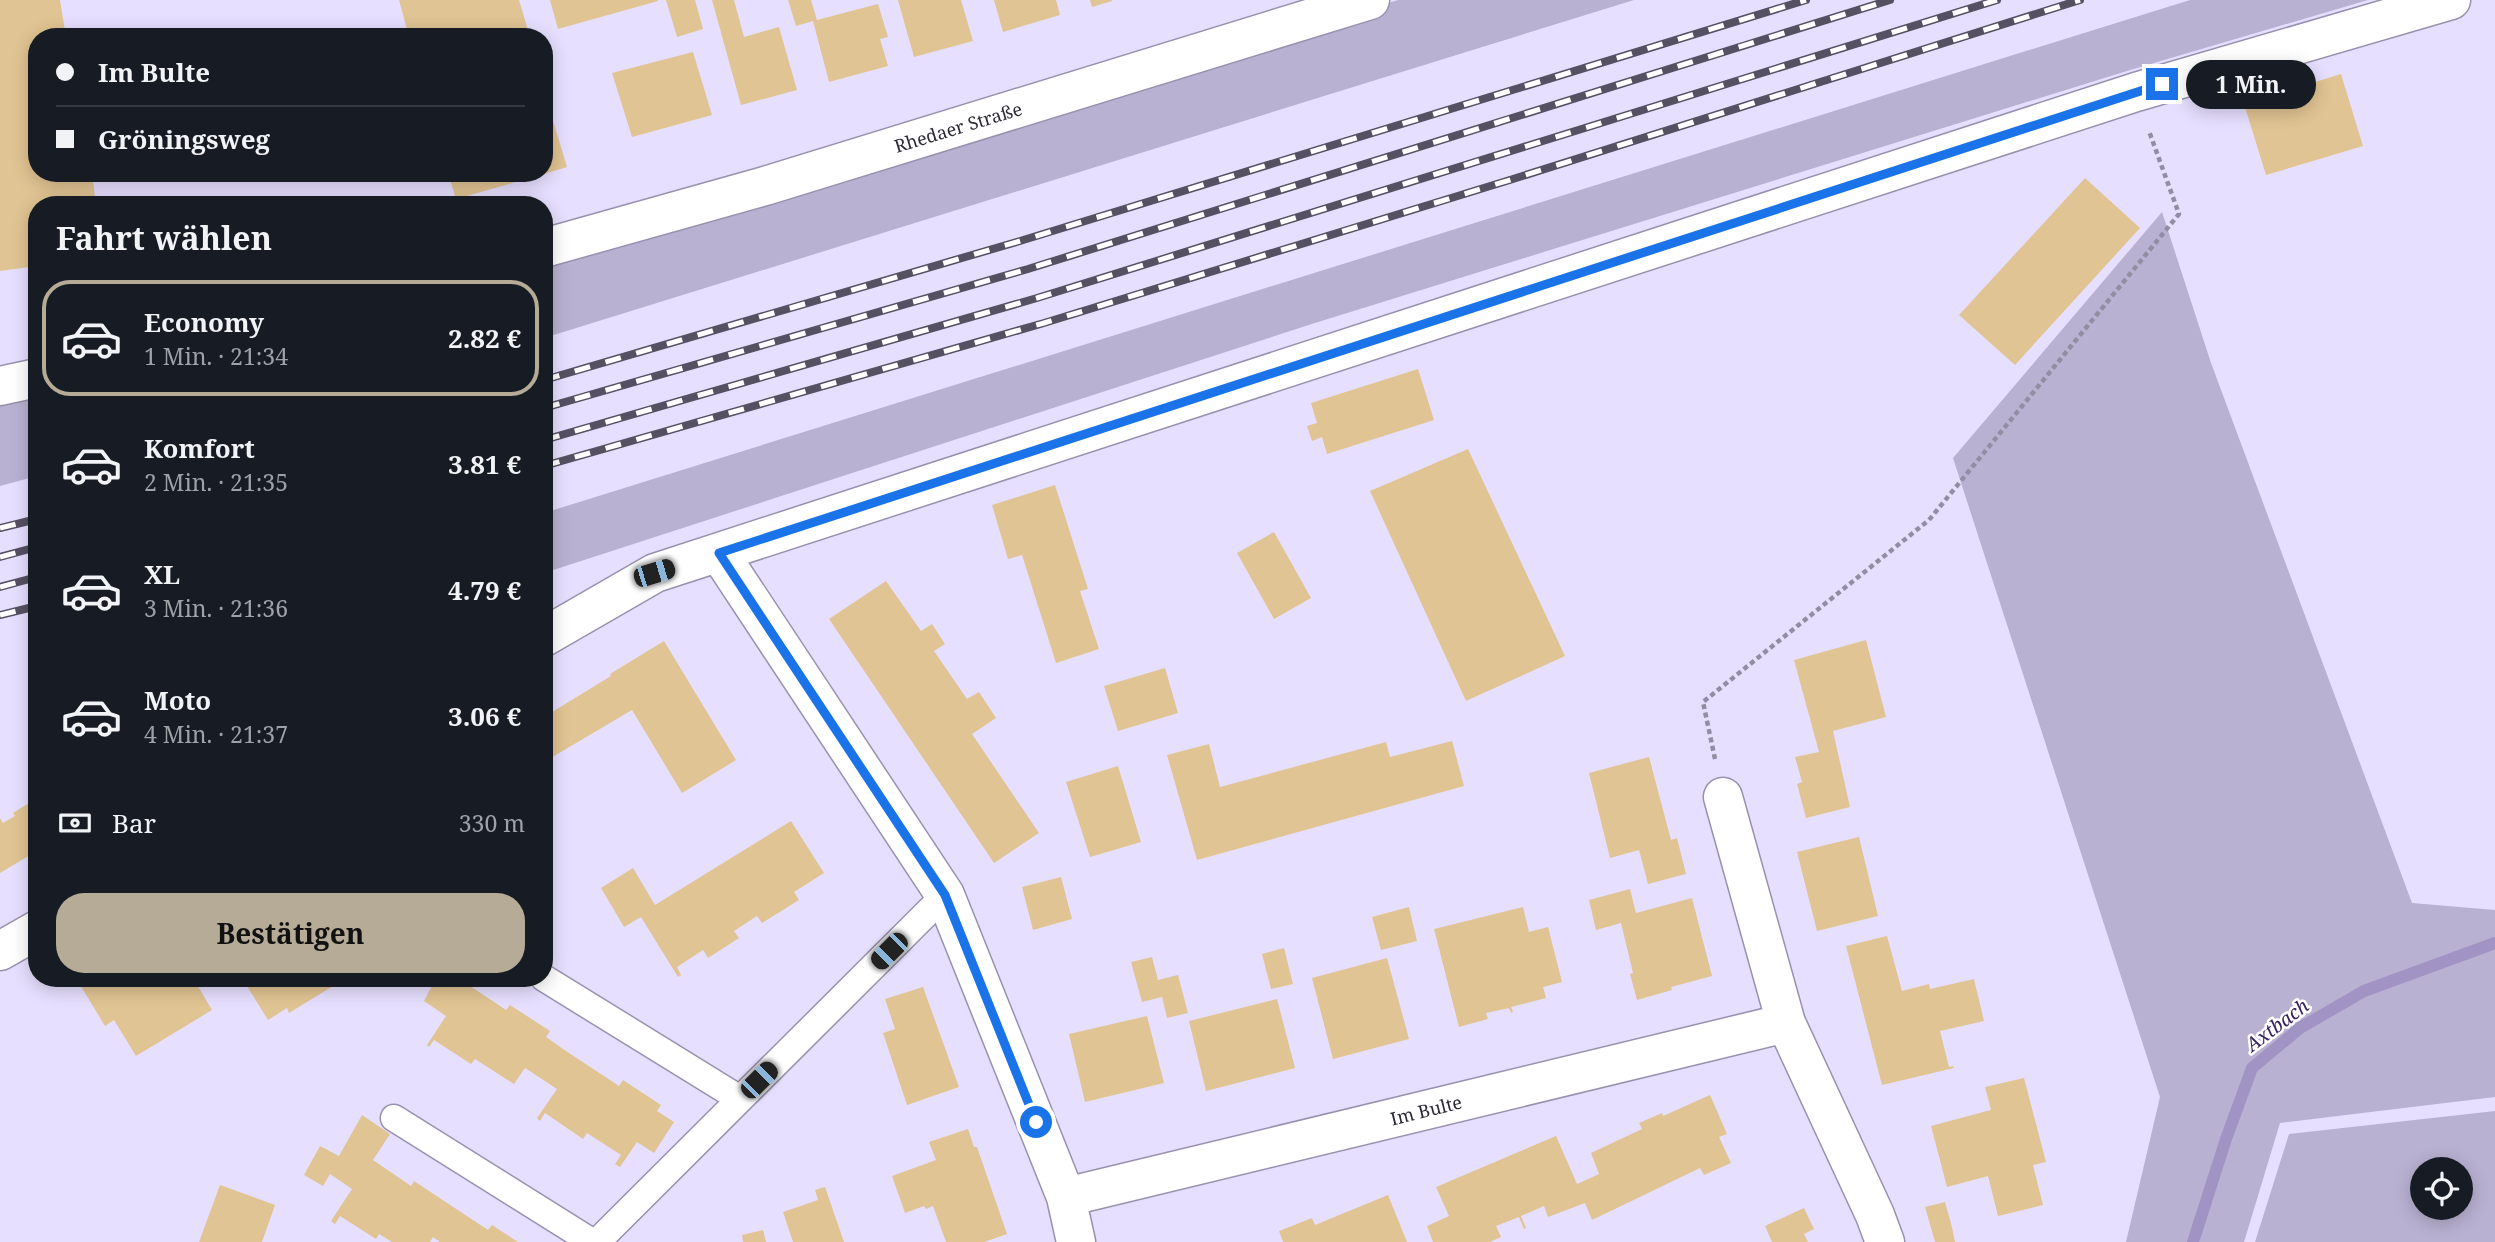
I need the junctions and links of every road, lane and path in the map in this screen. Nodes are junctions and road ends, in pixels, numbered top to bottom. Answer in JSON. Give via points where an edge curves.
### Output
{"nodes":[{"id":1,"x":1370,"y":0,"type":"edge"},
{"id":2,"x":2451,"y":0,"type":"edge"},
{"id":3,"x":2136,"y":92,"type":"junction"},
{"id":4,"x":553,"y":245,"type":"edge"},
{"id":5,"x":28,"y":380,"type":"edge"},
{"id":6,"x":0,"y":386,"type":"edge"},
{"id":7,"x":719,"y":553,"type":"junction"},
{"id":8,"x":553,"y":632,"type":"edge"},
{"id":9,"x":1723,"y":797,"type":"joint"},
{"id":10,"x":945,"y":895,"type":"junction"},
{"id":11,"x":28,"y":935,"type":"edge"},
{"id":12,"x":0,"y":951,"type":"edge"},
{"id":13,"x":553,"y":984,"type":"edge"},
{"id":14,"x":1786,"y":1024,"type":"junction"},
{"id":15,"x":740,"y":1099,"type":"junction"},
{"id":16,"x":394,"y":1118,"type":"dead end"},
{"id":17,"x":1066,"y":1198,"type":"junction"},
{"id":18,"x":594,"y":1242,"type":"edge"},
{"id":19,"x":1076,"y":1242,"type":"edge"},
{"id":20,"x":1885,"y":1242,"type":"edge"}],
"edges":[{"from":1,"to":4,"type":"street","name":"Rhedaer Straße","via":[[765,186]]},
{"from":2,"to":3,"type":"street"},
{"from":3,"to":7,"type":"street"},
{"from":3,"to":9,"type":"path","via":[[2179,214],[1929,520],[1703,702]]},
{"from":5,"to":6,"type":"street"},
{"from":7,"to":8,"type":"street","via":[[654,573]]},
{"from":7,"to":10,"type":"street"},
{"from":9,"to":14,"type":"street"},
{"from":10,"to":15,"type":"lane"},
{"from":10,"to":17,"type":"street"},
{"from":11,"to":12,"type":"street"},
{"from":13,"to":15,"type":"lane"},
{"from":14,"to":17,"type":"street","name":"Im Bulte"},
{"from":14,"to":20,"type":"street"},
{"from":15,"to":18,"type":"lane"},
{"from":16,"to":18,"type":"lane"},
{"from":17,"to":19,"type":"street"}]}
